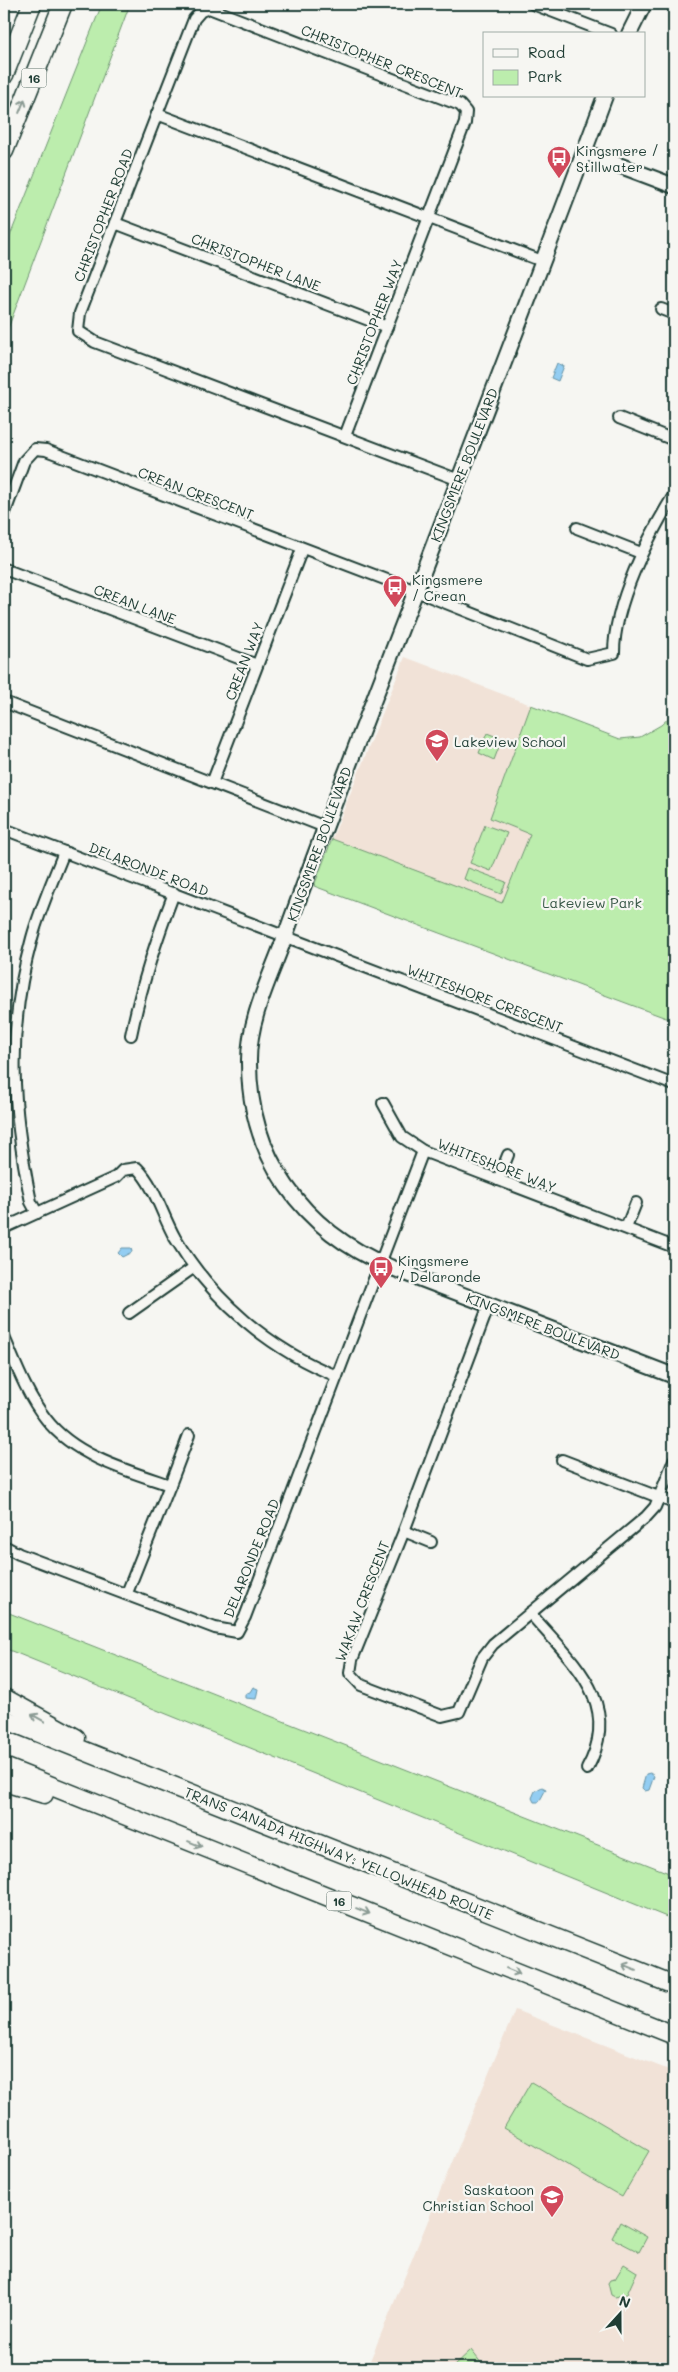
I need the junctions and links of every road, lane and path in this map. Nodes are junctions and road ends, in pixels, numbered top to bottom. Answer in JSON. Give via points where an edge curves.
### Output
{"nodes":[{"id":1,"x":32,"y":4,"type":"edge"},
{"id":2,"x":63,"y":4,"type":"edge"},
{"id":3,"x":533,"y":4,"type":"edge"},
{"id":4,"x":644,"y":4,"type":"edge"},
{"id":5,"x":606,"y":32,"type":"edge"},
{"id":6,"x":630,"y":32,"type":"edge"},
{"id":7,"x":4,"y":76,"type":"edge"},
{"id":8,"x":604,"y":98,"type":"edge"},
{"id":9,"x":157,"y":114,"type":"junction"},
{"id":10,"x":4,"y":151,"type":"edge"},
{"id":11,"x":584,"y":152,"type":"junction"},
{"id":12,"x":674,"y":186,"type":"edge"},
{"id":13,"x":429,"y":218,"type":"junction"},
{"id":14,"x":115,"y":223,"type":"junction"},
{"id":15,"x":542,"y":260,"type":"junction"},
{"id":16,"x":661,"y":309,"type":"dead end"},
{"id":17,"x":674,"y":314,"type":"edge"},
{"id":18,"x":387,"y":327,"type":"junction"},
{"id":19,"x":619,"y":418,"type":"dead end"},
{"id":20,"x":345,"y":436,"type":"junction"},
{"id":21,"x":674,"y":440,"type":"edge"},
{"id":22,"x":459,"y":480,"type":"junction"},
{"id":23,"x":674,"y":495,"type":"edge"},
{"id":24,"x":4,"y":515,"type":"edge"},
{"id":25,"x":577,"y":528,"type":"dead end"},
{"id":26,"x":302,"y":549,"type":"junction"},
{"id":27,"x":641,"y":554,"type":"junction"},
{"id":28,"x":4,"y":569,"type":"edge"},
{"id":29,"x":416,"y":591,"type":"junction"},
{"id":30,"x":257,"y":665,"type":"junction"},
{"id":31,"x":4,"y":702,"type":"edge"},
{"id":32,"x":212,"y":783,"type":"junction"},
{"id":33,"x":325,"y":827,"type":"junction"},
{"id":34,"x":4,"y":828,"type":"edge"},
{"id":35,"x":64,"y":852,"type":"junction"},
{"id":36,"x":174,"y":893,"type":"junction"},
{"id":37,"x":285,"y":936,"type":"junction"},
{"id":38,"x":131,"y":1035,"type":"dead end"},
{"id":39,"x":674,"y":1085,"type":"edge"},
{"id":40,"x":383,"y":1103,"type":"dead end"},
{"id":41,"x":423,"y":1151,"type":"junction"},
{"id":42,"x":508,"y":1155,"type":"dead end"},
{"id":43,"x":498,"y":1180,"type":"junction"},
{"id":44,"x":636,"y":1203,"type":"dead end"},
{"id":45,"x":37,"y":1213,"type":"junction"},
{"id":46,"x":4,"y":1228,"type":"edge"},
{"id":47,"x":626,"y":1228,"type":"junction"},
{"id":48,"x":674,"y":1247,"type":"edge"},
{"id":49,"x":380,"y":1262,"type":"junction"},
{"id":50,"x":193,"y":1268,"type":"junction"},
{"id":51,"x":489,"y":1305,"type":"junction"},
{"id":52,"x":129,"y":1314,"type":"dead end"},
{"id":53,"x":4,"y":1337,"type":"edge"},
{"id":54,"x":337,"y":1376,"type":"junction"},
{"id":55,"x":674,"y":1376,"type":"edge"},
{"id":56,"x":189,"y":1435,"type":"dead end"},
{"id":57,"x":562,"y":1460,"type":"dead end"},
{"id":58,"x":674,"y":1460,"type":"edge"},
{"id":59,"x":170,"y":1485,"type":"junction"},
{"id":60,"x":659,"y":1498,"type":"junction"},
{"id":61,"x":674,"y":1503,"type":"edge"},
{"id":62,"x":404,"y":1531,"type":"junction"},
{"id":63,"x":431,"y":1542,"type":"dead end"},
{"id":64,"x":4,"y":1546,"type":"edge"},
{"id":65,"x":127,"y":1593,"type":"junction"},
{"id":66,"x":530,"y":1613,"type":"junction"},
{"id":67,"x":4,"y":1698,"type":"edge"},
{"id":68,"x":4,"y":1719,"type":"edge"},
{"id":69,"x":4,"y":1768,"type":"edge"},
{"id":70,"x":586,"y":1769,"type":"dead end"},
{"id":71,"x":4,"y":1782,"type":"edge"},
{"id":72,"x":175,"y":1788,"type":"junction"},
{"id":73,"x":165,"y":1831,"type":"junction"},
{"id":74,"x":674,"y":1985,"type":"edge"},
{"id":75,"x":674,"y":2036,"type":"edge"}],
"edges":[{"from":1,"to":7,"type":"highway","number":"16"},
{"from":10,"to":2,"type":"highway","number":"16","one_way":true},
{"from":3,"to":5,"type":"street"},
{"from":4,"to":6,"type":"street"},
{"from":8,"to":11,"type":"street","name":"KINGSMERE BOULEVARD"},
{"from":9,"to":13,"type":"street"},
{"from":9,"to":13,"type":"street","name":"CHRISTOPHER CRESCENT","via":[[194,19],[201,11],[217,10],[460,105],[466,112],[465,123]]},
{"from":9,"to":14,"type":"street","name":"CHRISTOPHER ROAD"},
{"from":11,"to":12,"type":"street"},
{"from":11,"to":15,"type":"street","name":"KINGSMERE BOULEVARD"},
{"from":13,"to":15,"type":"street"},
{"from":13,"to":18,"type":"street","name":"CHRISTOPHER WAY"},
{"from":14,"to":18,"type":"street","name":"CHRISTOPHER LANE"},
{"from":14,"to":20,"type":"street","name":"CHRISTOPHER ROAD","via":[[80,313],[78,331],[95,342]]},
{"from":15,"to":22,"type":"street","name":"KINGSMERE BOULEVARD"},
{"from":16,"to":17,"type":"street"},
{"from":18,"to":20,"type":"street","name":"CHRISTOPHER WAY"},
{"from":19,"to":21,"type":"street"},
{"from":20,"to":22,"type":"street","name":"CHRISTOPHER ROAD"},
{"from":22,"to":29,"type":"street","name":"KINGSMERE BOULEVARD"},
{"from":23,"to":27,"type":"street"},
{"from":24,"to":26,"type":"street","name":"CREAN CRESCENT","via":[[24,461],[36,449],[54,452]]},
{"from":25,"to":27,"type":"street"},
{"from":26,"to":29,"type":"street","name":"CREAN CRESCENT"},
{"from":26,"to":30,"type":"street","name":"CREAN WAY"},
{"from":27,"to":29,"type":"street","name":"CREAN CRESCENT","via":[[614,631],[614,653],[587,659]]},
{"from":28,"to":30,"type":"street","name":"CREAN LANE"},
{"from":29,"to":33,"type":"street","name":"KINGSMERE BOULEVARD"},
{"from":30,"to":32,"type":"street","name":"CREAN WAY"},
{"from":31,"to":32,"type":"street"},
{"from":32,"to":33,"type":"street"},
{"from":33,"to":37,"type":"street","name":"KINGSMERE BOULEVARD"},
{"from":34,"to":35,"type":"street","name":"DELARONDE ROAD"},
{"from":35,"to":36,"type":"street","name":"DELARONDE ROAD"},
{"from":35,"to":45,"type":"street","via":[[32,936],[14,1035],[18,1127],[32,1202]]},
{"from":36,"to":37,"type":"street","name":"DELARONDE ROAD"},
{"from":36,"to":38,"type":"street","via":[[139,997]]},
{"from":37,"to":39,"type":"street","name":"WHITESHORE CRESCENT"},
{"from":37,"to":49,"type":"street","name":"KINGSMERE BOULEVARD","via":[[256,1014],[249,1059],[253,1110],[278,1176],[294,1197],[331,1234]]},
{"from":40,"to":41,"type":"street","via":[[402,1137]]},
{"from":41,"to":43,"type":"street","name":"WHITESHORE WAY"},
{"from":41,"to":49,"type":"street","name":"WHITESHORE WAY"},
{"from":42,"to":43,"type":"street"},
{"from":43,"to":47,"type":"street","name":"WHITESHORE WAY"},
{"from":44,"to":47,"type":"street"},
{"from":45,"to":46,"type":"street"},
{"from":45,"to":50,"type":"street","via":[[116,1177],[123,1170],[137,1168],[146,1177]]},
{"from":47,"to":48,"type":"street","name":"WHITESHORE WAY"},
{"from":49,"to":51,"type":"street","name":"KINGSMERE BOULEVARD"},
{"from":49,"to":54,"type":"street","name":"DELARONDE ROAD"},
{"from":50,"to":52,"type":"street"},
{"from":50,"to":54,"type":"street","via":[[262,1335],[307,1364]]},
{"from":51,"to":55,"type":"street","name":"KINGSMERE BOULEVARD"},
{"from":51,"to":62,"type":"street","name":"WAKAW CRESCENT"},
{"from":53,"to":59,"type":"street","via":[[46,1420],[75,1446]]},
{"from":54,"to":65,"type":"street","name":"DELARONDE ROAD","via":[[237,1632],[215,1628]]},
{"from":56,"to":59,"type":"street"},
{"from":57,"to":60,"type":"street"},
{"from":58,"to":60,"type":"street","name":"WAKAW CRESCENT"},
{"from":59,"to":65,"type":"street"},
{"from":60,"to":61,"type":"street"},
{"from":60,"to":66,"type":"street","name":"WAKAW CRESCENT","via":[[646,1517]]},
{"from":62,"to":63,"type":"street"},
{"from":62,"to":66,"type":"street","name":"WAKAW CRESCENT","via":[[352,1660],[350,1673],[361,1684],[442,1716],[459,1712],[482,1658],[505,1633]]},
{"from":64,"to":65,"type":"street","name":"DELARONDE ROAD"},
{"from":66,"to":70,"type":"street","via":[[594,1692],[599,1707],[599,1736],[595,1754]]},
{"from":72,"to":67,"type":"highway","one_way":true},
{"from":68,"to":72,"type":"highway","name":"TRANS CANADA HIGHWAY: YELLOWHEAD ROUTE"},
{"from":69,"to":73,"type":"highway","number":"16"},
{"from":71,"to":73,"type":"highway"},
{"from":74,"to":72,"type":"highway","name":"TRANS CANADA HIGHWAY: YELLOWHEAD ROUTE","one_way":true},
{"from":73,"to":75,"type":"highway","number":"16","one_way":true}]}
